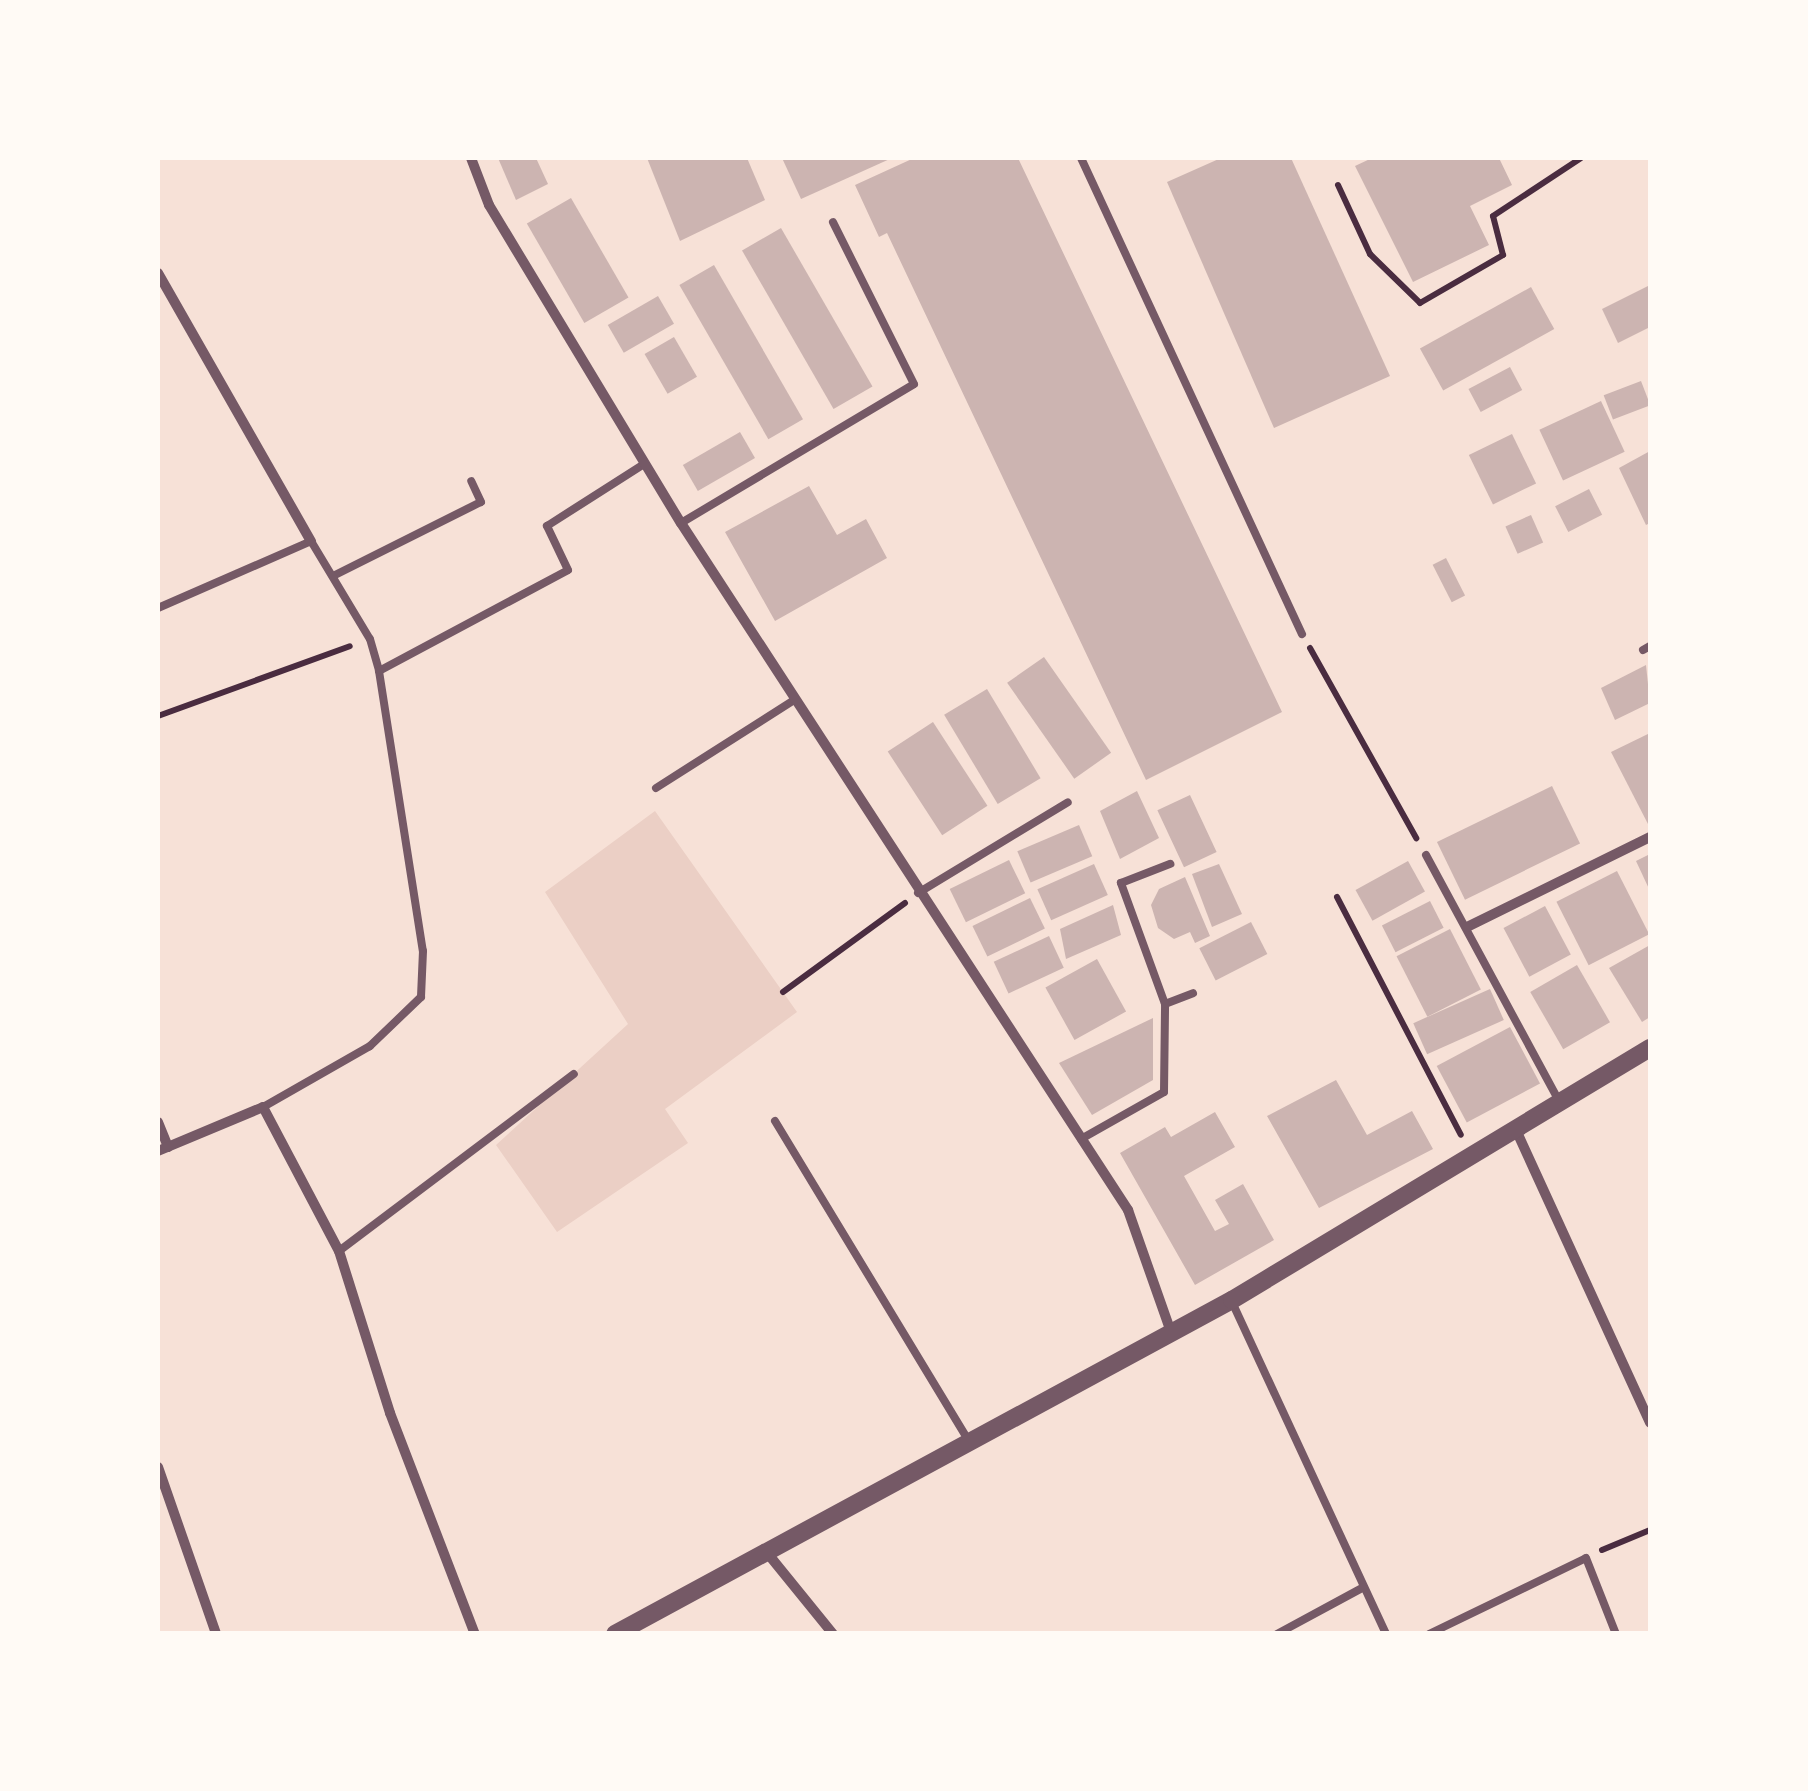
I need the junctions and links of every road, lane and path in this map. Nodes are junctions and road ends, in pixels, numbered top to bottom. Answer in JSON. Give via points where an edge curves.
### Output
{"nodes":[{"id":1,"x":471,"y":158,"type":"edge"},
{"id":2,"x":1082,"y":158,"type":"edge"},
{"id":3,"x":1581,"y":158,"type":"edge"},
{"id":4,"x":1338,"y":185,"type":"dead end"},
{"id":5,"x":833,"y":222,"type":"dead end"},
{"id":6,"x":158,"y":273,"type":"edge"},
{"id":7,"x":644,"y":464,"type":"junction"},
{"id":8,"x":470,"y":481,"type":"dead end"},
{"id":9,"x":680,"y":524,"type":"junction"},
{"id":10,"x":311,"y":541,"type":"junction"},
{"id":11,"x":335,"y":574,"type":"junction"},
{"id":12,"x":158,"y":608,"type":"edge"},
{"id":13,"x":1302,"y":634,"type":"joint"},
{"id":14,"x":370,"y":639,"type":"junction"},
{"id":15,"x":380,"y":672,"type":"junction"},
{"id":16,"x":794,"y":700,"type":"junction"},
{"id":17,"x":158,"y":716,"type":"edge"},
{"id":18,"x":656,"y":788,"type":"dead end"},
{"id":19,"x":1068,"y":802,"type":"dead end"},
{"id":20,"x":1650,"y":837,"type":"edge"},
{"id":21,"x":1426,"y":855,"type":"joint"},
{"id":22,"x":1170,"y":864,"type":"dead end"},
{"id":23,"x":918,"y":893,"type":"junction"},
{"id":24,"x":1337,"y":896,"type":"dead end"},
{"id":25,"x":1467,"y":927,"type":"junction"},
{"id":26,"x":783,"y":992,"type":"dead end"},
{"id":27,"x":1193,"y":993,"type":"dead end"},
{"id":28,"x":1164,"y":1004,"type":"junction"},
{"id":29,"x":1650,"y":1048,"type":"edge"},
{"id":30,"x":574,"y":1074,"type":"dead end"},
{"id":31,"x":1560,"y":1103,"type":"junction"},
{"id":32,"x":264,"y":1107,"type":"junction"},
{"id":33,"x":775,"y":1121,"type":"dead end"},
{"id":34,"x":158,"y":1122,"type":"edge"},
{"id":35,"x":1516,"y":1130,"type":"junction"},
{"id":36,"x":1080,"y":1140,"type":"junction"},
{"id":37,"x":163,"y":1149,"type":"edge"},
{"id":38,"x":1472,"y":1156,"type":"junction"},
{"id":39,"x":339,"y":1251,"type":"junction"},
{"id":40,"x":1232,"y":1300,"type":"junction"},
{"id":41,"x":1170,"y":1332,"type":"junction"},
{"id":42,"x":1650,"y":1423,"type":"edge"},
{"id":43,"x":967,"y":1438,"type":"junction"},
{"id":44,"x":158,"y":1467,"type":"edge"},
{"id":45,"x":1650,"y":1530,"type":"edge"},
{"id":46,"x":764,"y":1548,"type":"junction"},
{"id":47,"x":1596,"y":1553,"type":"joint"},
{"id":48,"x":1586,"y":1558,"type":"junction"},
{"id":49,"x":1362,"y":1588,"type":"junction"},
{"id":50,"x":216,"y":1634,"type":"edge"},
{"id":51,"x":474,"y":1634,"type":"edge"},
{"id":52,"x":615,"y":1634,"type":"edge"},
{"id":53,"x":833,"y":1634,"type":"edge"},
{"id":54,"x":1276,"y":1634,"type":"edge"},
{"id":55,"x":1386,"y":1634,"type":"edge"},
{"id":56,"x":1429,"y":1634,"type":"edge"},
{"id":57,"x":1616,"y":1634,"type":"edge"}],
"edges":[{"from":1,"to":7,"type":"street","via":[[489,205]]},
{"from":2,"to":13,"type":"lane"},
{"from":3,"to":4,"type":"path","via":[[1494,216],[1504,254],[1420,303],[1370,254]]},
{"from":5,"to":9,"type":"lane","via":[[914,384]]},
{"from":6,"to":10,"type":"street"},
{"from":7,"to":9,"type":"street"},
{"from":7,"to":15,"type":"lane","via":[[547,526],[568,570]]},
{"from":8,"to":11,"type":"lane","via":[[481,502]]},
{"from":9,"to":16,"type":"street"},
{"from":10,"to":11,"type":"lane"},
{"from":10,"to":12,"type":"lane"},
{"from":11,"to":14,"type":"lane"},
{"from":13,"to":21,"type":"path"},
{"from":14,"to":15,"type":"lane"},
{"from":14,"to":17,"type":"path"},
{"from":15,"to":32,"type":"lane","via":[[422,951],[421,997],[370,1046]]},
{"from":16,"to":18,"type":"lane"},
{"from":16,"to":23,"type":"street"},
{"from":19,"to":23,"type":"lane"},
{"from":20,"to":25,"type":"street"},
{"from":21,"to":25,"type":"lane"},
{"from":22,"to":28,"type":"lane","via":[[1121,883]]},
{"from":23,"to":26,"type":"path"},
{"from":23,"to":36,"type":"street"},
{"from":24,"to":38,"type":"path"},
{"from":25,"to":31,"type":"lane"},
{"from":27,"to":28,"type":"lane"},
{"from":28,"to":36,"type":"lane","via":[[1164,1092]]},
{"from":29,"to":31,"type":"street"},
{"from":30,"to":39,"type":"lane"},
{"from":31,"to":35,"type":"street"},
{"from":32,"to":37,"type":"street"},
{"from":32,"to":39,"type":"street"},
{"from":33,"to":43,"type":"lane"},
{"from":34,"to":37,"type":"street"},
{"from":35,"to":38,"type":"street"},
{"from":35,"to":42,"type":"street"},
{"from":36,"to":41,"type":"street","via":[[1128,1210]]},
{"from":38,"to":40,"type":"street"},
{"from":39,"to":51,"type":"street","via":[[390,1413]]},
{"from":40,"to":41,"type":"street"},
{"from":40,"to":49,"type":"lane"},
{"from":41,"to":43,"type":"street"},
{"from":43,"to":46,"type":"street"},
{"from":44,"to":50,"type":"street"},
{"from":45,"to":47,"type":"path"},
{"from":46,"to":52,"type":"street"},
{"from":46,"to":53,"type":"street"},
{"from":47,"to":48,"type":"lane"},
{"from":48,"to":56,"type":"lane"},
{"from":48,"to":57,"type":"lane"},
{"from":49,"to":54,"type":"lane"},
{"from":49,"to":55,"type":"lane"}]}
